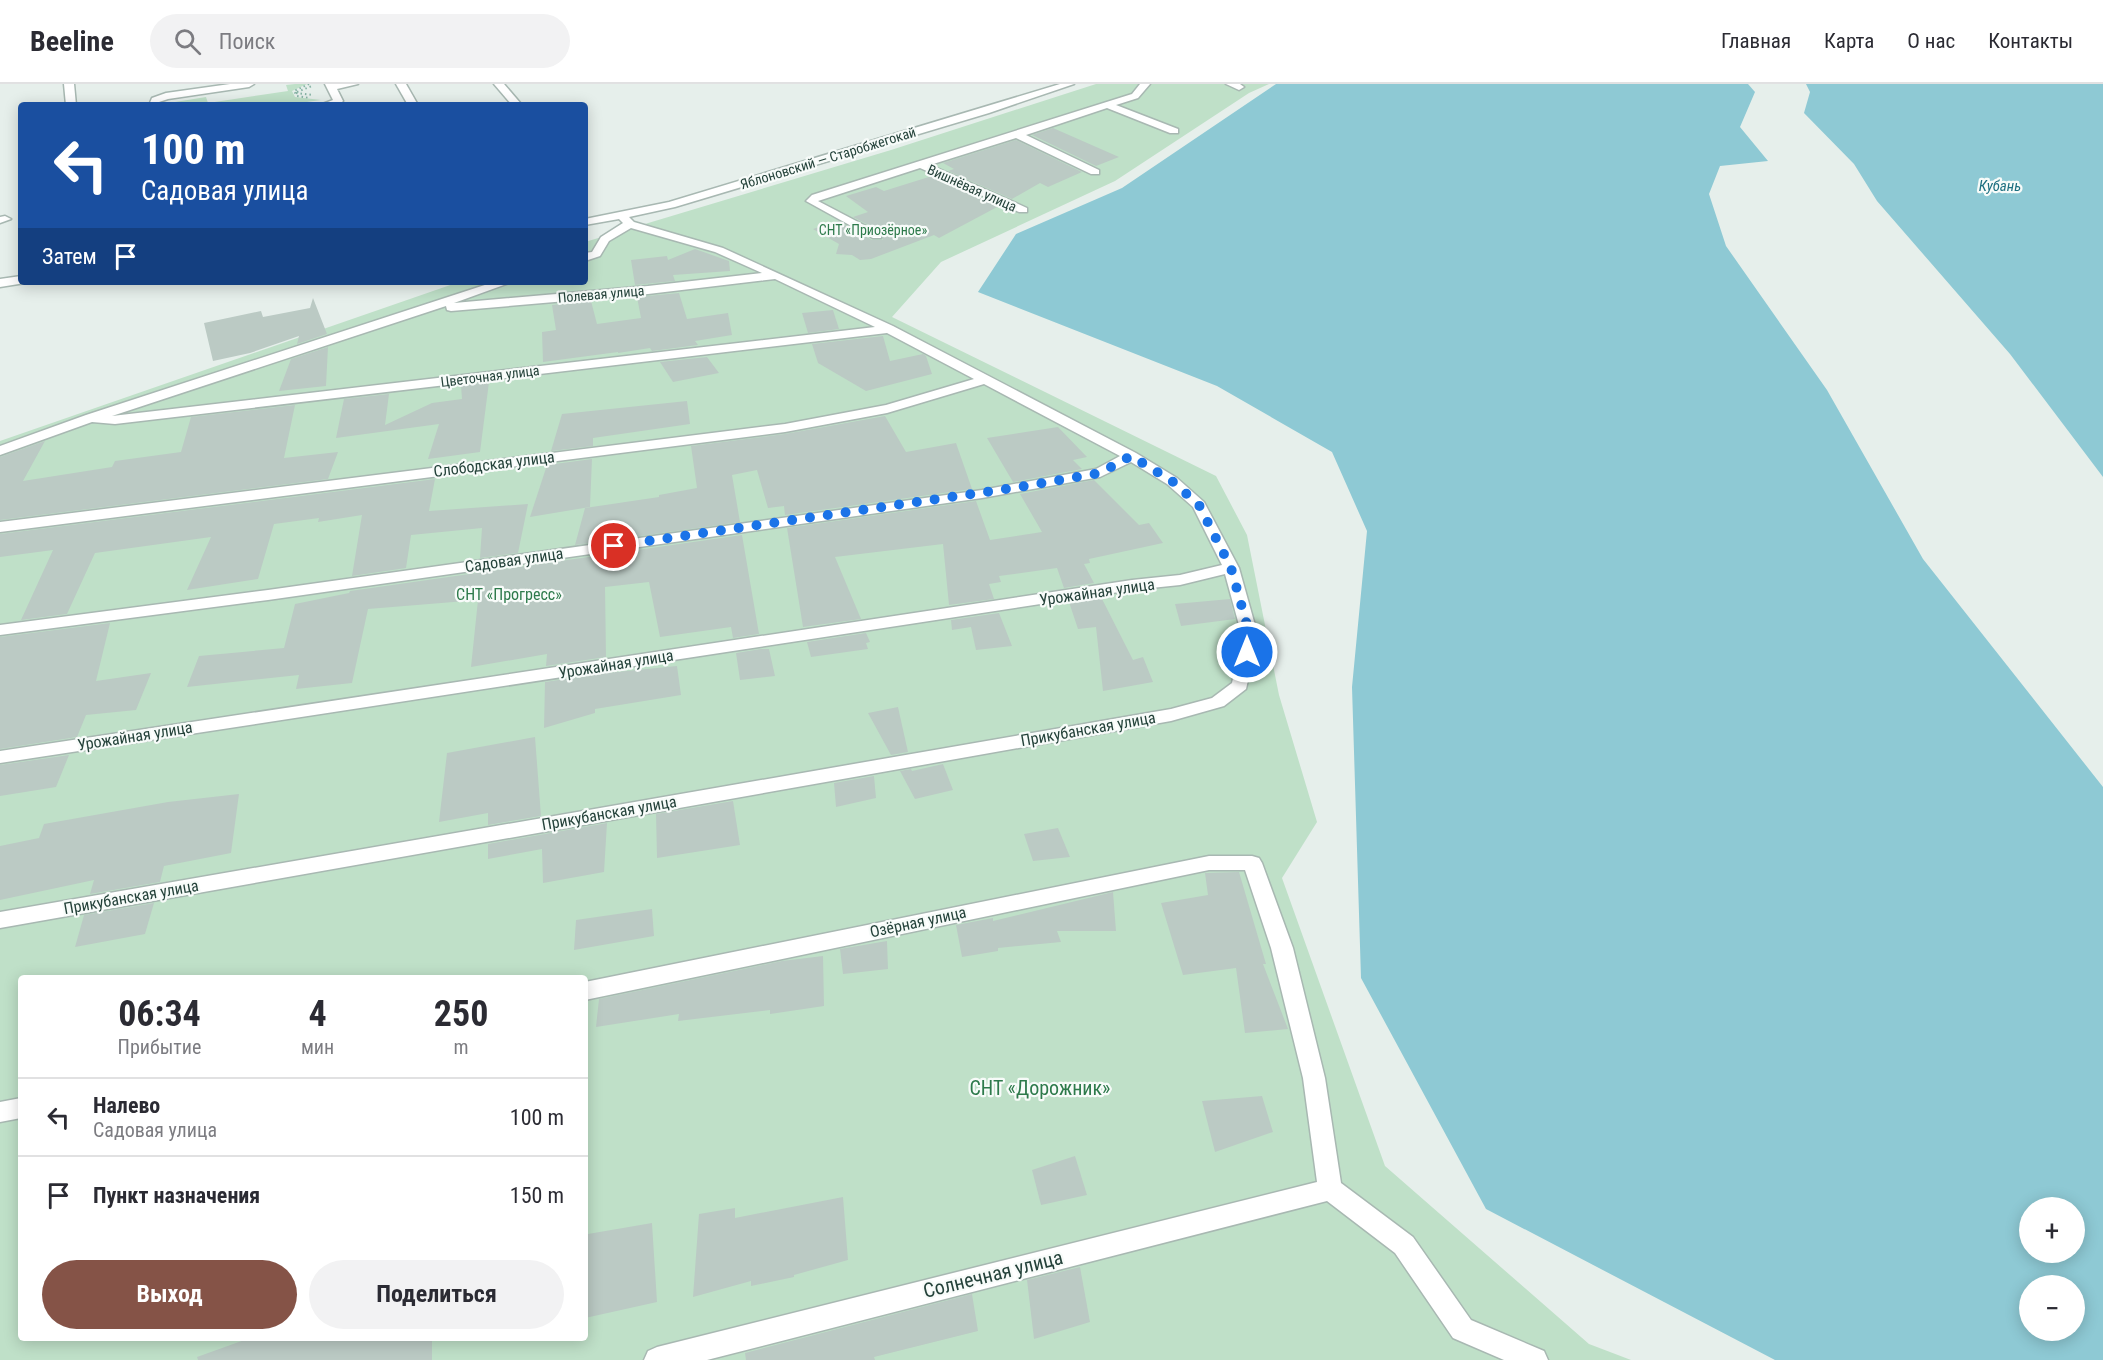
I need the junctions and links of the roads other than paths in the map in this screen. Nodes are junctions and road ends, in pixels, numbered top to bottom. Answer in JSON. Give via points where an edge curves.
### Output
{"nodes":[{"id":1,"x":69,"y":84,"type":"edge"},
{"id":2,"x":249,"y":84,"type":"edge"},
{"id":3,"x":353,"y":84,"type":"edge"},
{"id":4,"x":401,"y":84,"type":"edge"},
{"id":5,"x":499,"y":84,"type":"edge"},
{"id":6,"x":1069,"y":84,"type":"edge"},
{"id":7,"x":1145,"y":84,"type":"edge"},
{"id":8,"x":331,"y":86,"type":"edge"},
{"id":9,"x":71,"y":102,"type":"edge"},
{"id":10,"x":155,"y":102,"type":"edge"},
{"id":11,"x":321,"y":102,"type":"edge"},
{"id":12,"x":411,"y":102,"type":"edge"},
{"id":13,"x":514,"y":102,"type":"edge"},
{"id":14,"x":1107,"y":105,"type":"junction"},
{"id":15,"x":1174,"y":131,"type":"dead end"},
{"id":16,"x":1017,"y":135,"type":"junction"},
{"id":17,"x":921,"y":165,"type":"junction"},
{"id":18,"x":1095,"y":172,"type":"dead end"},
{"id":19,"x":1023,"y":210,"type":"dead end"},
{"id":20,"x":626,"y":220,"type":"junction"},
{"id":21,"x":589,"y":221,"type":"edge"},
{"id":22,"x":877,"y":236,"type":"dead end"},
{"id":23,"x":588,"y":256,"type":"edge"},
{"id":24,"x":777,"y":275,"type":"junction"},
{"id":25,"x":18,"y":280,"type":"edge"},
{"id":26,"x":0,"y":283,"type":"edge"},
{"id":27,"x":496,"y":285,"type":"edge"},
{"id":28,"x":423,"y":308,"type":"junction"},
{"id":29,"x":889,"y":329,"type":"junction"},
{"id":30,"x":983,"y":380,"type":"junction"},
{"id":31,"x":91,"y":418,"type":"junction"},
{"id":32,"x":0,"y":451,"type":"edge"},
{"id":33,"x":1131,"y":456,"type":"junction"},
{"id":34,"x":0,"y":527,"type":"edge"},
{"id":35,"x":1231,"y":568,"type":"junction"},
{"id":36,"x":0,"y":630,"type":"edge"},
{"id":37,"x":0,"y":757,"type":"edge"},
{"id":38,"x":0,"y":920,"type":"edge"},
{"id":39,"x":588,"y":990,"type":"edge"},
{"id":40,"x":18,"y":1109,"type":"edge"},
{"id":41,"x":0,"y":1112,"type":"edge"},
{"id":42,"x":1330,"y":1189,"type":"junction"},
{"id":43,"x":657,"y":1360,"type":"edge"},
{"id":44,"x":1535,"y":1360,"type":"edge"}],
"edges":[{"from":1,"to":9,"type":"street"},
{"from":2,"to":10,"type":"street","via":[[166,96]]},
{"from":3,"to":8,"type":"street"},
{"from":4,"to":12,"type":"street"},
{"from":5,"to":13,"type":"street"},
{"from":6,"to":20,"type":"street","name":"Яблоновский — Старобжегокай"},
{"from":7,"to":14,"type":"street","via":[[1136,96]]},
{"from":8,"to":11,"type":"street","via":[[338,101]]},
{"from":14,"to":15,"type":"street"},
{"from":14,"to":16,"type":"street"},
{"from":16,"to":17,"type":"street"},
{"from":16,"to":18,"type":"street"},
{"from":17,"to":19,"type":"street","name":"Вишнёвая улица"},
{"from":17,"to":22,"type":"street","via":[[811,201]]},
{"from":20,"to":21,"type":"street","name":"Яблоновский — Старобжегокай"},
{"from":20,"to":23,"type":"street","via":[[605,239],[596,254]]},
{"from":20,"to":24,"type":"street","via":[[719,250]]},
{"from":24,"to":28,"type":"street","name":"Полевая улица"},
{"from":24,"to":29,"type":"street"},
{"from":25,"to":26,"type":"street"},
{"from":27,"to":28,"type":"street"},
{"from":28,"to":31,"type":"street"},
{"from":29,"to":30,"type":"street"},
{"from":29,"to":31,"type":"street","name":"Цветочная улица","via":[[115,420]]},
{"from":30,"to":33,"type":"street"},
{"from":30,"to":34,"type":"street","name":"Слободская улица","via":[[928,399],[846,417]]},
{"from":31,"to":32,"type":"street"},
{"from":33,"to":35,"type":"street","via":[[1172,481],[1199,505]]},
{"from":33,"to":36,"type":"street","name":"Садовая улица","via":[[1100,473],[982,494],[268,596]]},
{"from":35,"to":37,"type":"street","name":"Урожайная улица","via":[[1180,580]]},
{"from":35,"to":38,"type":"street","name":"Прикубанская улица","via":[[1250,636],[1240,685],[1218,702],[1135,721]]},
{"from":39,"to":42,"type":"street","name":"Озёрная улица","via":[[1209,862],[1252,863],[1282,948],[1314,1078]]},
{"from":40,"to":41,"type":"street"},
{"from":42,"to":43,"type":"street","name":"Солнечная улица"},
{"from":42,"to":44,"type":"street","via":[[1404,1245],[1462,1329]]}]}
